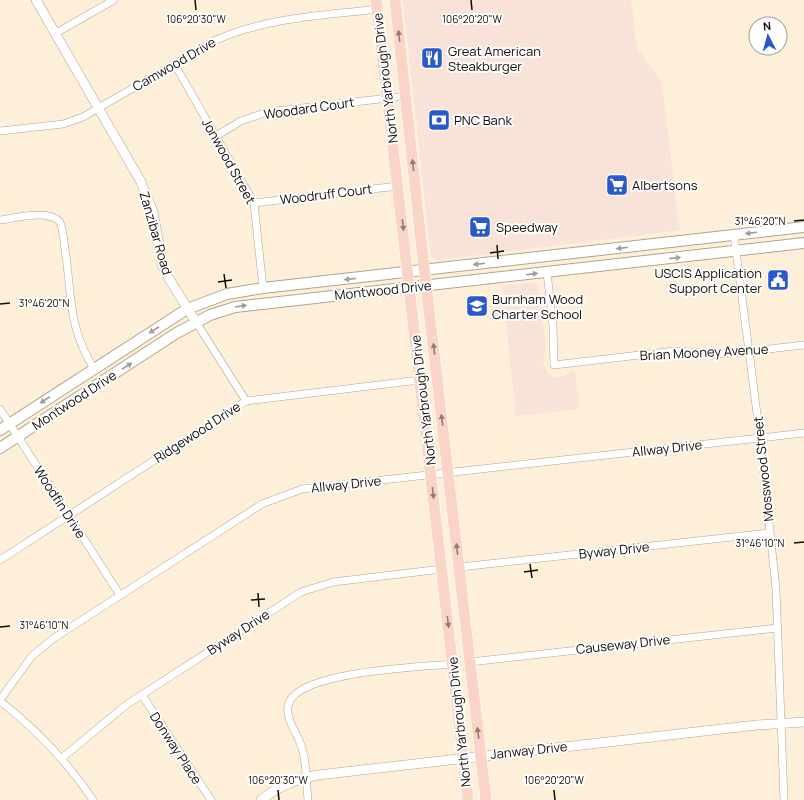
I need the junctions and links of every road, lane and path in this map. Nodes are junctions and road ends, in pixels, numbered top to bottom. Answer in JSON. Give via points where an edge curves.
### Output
{"nodes":[{"id":1,"x":36,"y":0,"type":"edge"},
{"id":2,"x":114,"y":0,"type":"edge"},
{"id":3,"x":395,"y":0,"type":"edge"},
{"id":4,"x":377,"y":5,"type":"edge"},
{"id":5,"x":56,"y":34,"type":"junction"},
{"id":6,"x":175,"y":64,"type":"junction"},
{"id":7,"x":406,"y":96,"type":"junction"},
{"id":8,"x":388,"y":98,"type":"junction"},
{"id":9,"x":99,"y":107,"type":"junction"},
{"id":10,"x":0,"y":131,"type":"edge"},
{"id":11,"x":216,"y":136,"type":"junction"},
{"id":12,"x":398,"y":186,"type":"junction"},
{"id":13,"x":254,"y":203,"type":"junction"},
{"id":14,"x":0,"y":220,"type":"edge"},
{"id":15,"x":804,"y":227,"type":"edge"},
{"id":16,"x":734,"y":235,"type":"junction"},
{"id":17,"x":804,"y":243,"type":"edge"},
{"id":18,"x":736,"y":251,"type":"junction"},
{"id":19,"x":424,"y":271,"type":"junction"},
{"id":20,"x":547,"y":272,"type":"junction"},
{"id":21,"x":408,"y":273,"type":"junction"},
{"id":22,"x":426,"y":286,"type":"junction"},
{"id":23,"x":409,"y":287,"type":"junction"},
{"id":24,"x":263,"y":288,"type":"junction"},
{"id":25,"x":188,"y":309,"type":"junction"},
{"id":26,"x":196,"y":322,"type":"junction"},
{"id":27,"x":804,"y":345,"type":"edge"},
{"id":28,"x":749,"y":352,"type":"junction"},
{"id":29,"x":94,"y":368,"type":"junction"},
{"id":30,"x":420,"y":380,"type":"junction"},
{"id":31,"x":246,"y":401,"type":"junction"},
{"id":32,"x":0,"y":409,"type":"edge"},
{"id":33,"x":4,"y":427,"type":"edge"},
{"id":34,"x":804,"y":433,"type":"edge"},
{"id":35,"x":17,"y":438,"type":"junction"},
{"id":36,"x":760,"y":438,"type":"junction"},
{"id":37,"x":0,"y":448,"type":"edge"},
{"id":38,"x":448,"y":472,"type":"junction"},
{"id":39,"x":431,"y":475,"type":"junction"},
{"id":40,"x":68,"y":515,"type":"junction"},
{"id":41,"x":769,"y":533,"type":"junction"},
{"id":42,"x":0,"y":560,"type":"edge"},
{"id":43,"x":460,"y":567,"type":"junction"},
{"id":44,"x":442,"y":569,"type":"junction"},
{"id":45,"x":120,"y":595,"type":"junction"},
{"id":46,"x":777,"y":628,"type":"junction"},
{"id":47,"x":470,"y":662,"type":"junction"},
{"id":48,"x":453,"y":664,"type":"junction"},
{"id":49,"x":142,"y":695,"type":"junction"},
{"id":50,"x":0,"y":701,"type":"edge"},
{"id":51,"x":780,"y":722,"type":"junction"},
{"id":52,"x":804,"y":722,"type":"edge"},
{"id":53,"x":481,"y":756,"type":"junction"},
{"id":54,"x":62,"y":758,"type":"junction"},
{"id":55,"x":464,"y":758,"type":"junction"},
{"id":56,"x":305,"y":777,"type":"junction"},
{"id":57,"x":93,"y":800,"type":"edge"},
{"id":58,"x":211,"y":800,"type":"edge"},
{"id":59,"x":261,"y":800,"type":"edge"},
{"id":60,"x":308,"y":800,"type":"edge"},
{"id":61,"x":468,"y":800,"type":"edge"},
{"id":62,"x":486,"y":800,"type":"edge"},
{"id":63,"x":784,"y":800,"type":"edge"}],
"edges":[{"from":1,"to":5,"type":"street","name":"Zanzibar Road"},
{"from":2,"to":5,"type":"street"},
{"from":7,"to":3,"type":"main road","name":"North Yarbrough Drive","one_way":true},
{"from":4,"to":6,"type":"street","name":"Camwood Drive","via":[[255,25],[216,40]]},
{"from":4,"to":8,"type":"main road","name":"North Yarbrough Drive"},
{"from":5,"to":9,"type":"street","name":"Zanzibar Road"},
{"from":6,"to":9,"type":"street","name":"Camwood Drive"},
{"from":6,"to":11,"type":"street","name":"Jonwood Street"},
{"from":7,"to":8,"type":"street","name":"Woodard Court"},
{"from":19,"to":7,"type":"main road","name":"North Yarbrough Drive","one_way":true},
{"from":8,"to":11,"type":"street","name":"Woodard Court","via":[[267,112],[241,121]]},
{"from":8,"to":12,"type":"main road","name":"North Yarbrough Drive"},
{"from":9,"to":10,"type":"street","name":"Camwood Drive","via":[[83,117],[63,124]]},
{"from":9,"to":25,"type":"street","name":"Zanzibar Road","via":[[147,194],[164,266]]},
{"from":11,"to":13,"type":"street","name":"Jonwood Street"},
{"from":12,"to":13,"type":"street","name":"Woodruff Court"},
{"from":12,"to":21,"type":"main road","name":"North Yarbrough Drive","one_way":true},
{"from":13,"to":24,"type":"street","name":"Jonwood Street"},
{"from":14,"to":29,"type":"street","via":[[46,214],[60,222],[72,318],[83,351]]},
{"from":15,"to":16,"type":"main road","name":"Montwood Drive","one_way":true},
{"from":16,"to":18,"type":"street","name":"Mosswood Street"},
{"from":16,"to":19,"type":"main road","name":"Montwood Drive","one_way":true},
{"from":17,"to":18,"type":"main road","name":"Montwood Drive"},
{"from":20,"to":18,"type":"main road","name":"Montwood Drive","one_way":true},
{"from":18,"to":28,"type":"street","name":"Mosswood Street"},
{"from":19,"to":21,"type":"main road","name":"Montwood Drive"},
{"from":19,"to":22,"type":"main road","name":"North Yarbrough Drive"},
{"from":22,"to":20,"type":"main road","name":"Montwood Drive","one_way":true},
{"from":20,"to":28,"type":"street","name":"Brian Mooney Avenue","via":[[554,365],[674,351],[710,354]]},
{"from":21,"to":23,"type":"main road","name":"North Yarbrough Drive"},
{"from":21,"to":24,"type":"main road","name":"Montwood Drive","one_way":true},
{"from":22,"to":23,"type":"main road","name":"Montwood Drive"},
{"from":38,"to":22,"type":"main road","name":"North Yarbrough Drive","one_way":true},
{"from":26,"to":23,"type":"main road","name":"Montwood Drive","one_way":true,"via":[[235,307]]},
{"from":23,"to":30,"type":"main road","name":"North Yarbrough Drive"},
{"from":24,"to":25,"type":"main road","name":"Montwood Drive","via":[[227,294]]},
{"from":25,"to":26,"type":"street","name":"Zanzibar Road"},
{"from":25,"to":29,"type":"main road","name":"Montwood Drive","one_way":true},
{"from":26,"to":31,"type":"street","name":"Zanzibar Road"},
{"from":35,"to":26,"type":"main road","name":"Montwood Drive","one_way":true},
{"from":27,"to":28,"type":"street","name":"Brian Mooney Avenue"},
{"from":28,"to":36,"type":"street","name":"Mosswood Street"},
{"from":29,"to":33,"type":"main road","name":"Montwood Drive","one_way":true},
{"from":30,"to":31,"type":"street","name":"Ridgewood Drive"},
{"from":30,"to":39,"type":"main road","name":"North Yarbrough Drive"},
{"from":31,"to":40,"type":"street","name":"Ridgewood Drive"},
{"from":32,"to":33,"type":"street","name":"Woodfin Drive"},
{"from":33,"to":35,"type":"street","name":"Woodfin Drive"},
{"from":34,"to":36,"type":"street","name":"Allway Drive"},
{"from":35,"to":37,"type":"main road","name":"Montwood Drive"},
{"from":35,"to":40,"type":"street","name":"Woodfin Drive"},
{"from":36,"to":38,"type":"street","name":"Allway Drive"},
{"from":36,"to":41,"type":"street","name":"Mosswood Street"},
{"from":38,"to":39,"type":"street","name":"Allway Drive"},
{"from":43,"to":38,"type":"main road","name":"North Yarbrough Drive","one_way":true},
{"from":39,"to":44,"type":"main road","name":"North Yarbrough Drive","one_way":true},
{"from":39,"to":45,"type":"street","name":"Allway Drive","via":[[302,489],[275,498]]},
{"from":40,"to":42,"type":"street","name":"Ridgewood Drive"},
{"from":40,"to":45,"type":"street","name":"Woodfin Drive"},
{"from":41,"to":43,"type":"street","name":"Byway Drive"},
{"from":41,"to":46,"type":"street","name":"Mosswood Street","via":[[776,590]]},
{"from":43,"to":47,"type":"main road","name":"North Yarbrough Drive"},
{"from":44,"to":48,"type":"main road","name":"North Yarbrough Drive","one_way":true},
{"from":44,"to":49,"type":"street","name":"Byway Drive","via":[[348,580],[311,588],[276,607]]},
{"from":45,"to":50,"type":"street","name":"Allway Drive","via":[[44,646],[26,664]]},
{"from":46,"to":47,"type":"street","name":"Causeway Drive"},
{"from":46,"to":51,"type":"street","name":"Mosswood Street"},
{"from":53,"to":47,"type":"main road","name":"North Yarbrough Drive","one_way":true},
{"from":48,"to":55,"type":"main road","name":"North Yarbrough Drive"},
{"from":48,"to":56,"type":"street","via":[[333,677],[297,691],[289,702],[287,711],[302,751]]},
{"from":49,"to":54,"type":"street","name":"Byway Drive","via":[[115,713]]},
{"from":49,"to":58,"type":"street","name":"Donway Place"},
{"from":50,"to":54,"type":"street","via":[[32,727]]},
{"from":51,"to":52,"type":"street","name":"Janway Drive"},
{"from":51,"to":53,"type":"street","name":"Janway Drive"},
{"from":51,"to":63,"type":"street","name":"Mosswood Street"},
{"from":53,"to":55,"type":"street","name":"Janway Drive"},
{"from":53,"to":62,"type":"main road","name":"North Yarbrough Drive"},
{"from":54,"to":57,"type":"street"},
{"from":55,"to":56,"type":"street","name":"Janway Drive"},
{"from":55,"to":61,"type":"main road","name":"North Yarbrough Drive"},
{"from":56,"to":59,"type":"street","name":"Janway Drive","via":[[281,786]]},
{"from":56,"to":60,"type":"street"}]}
